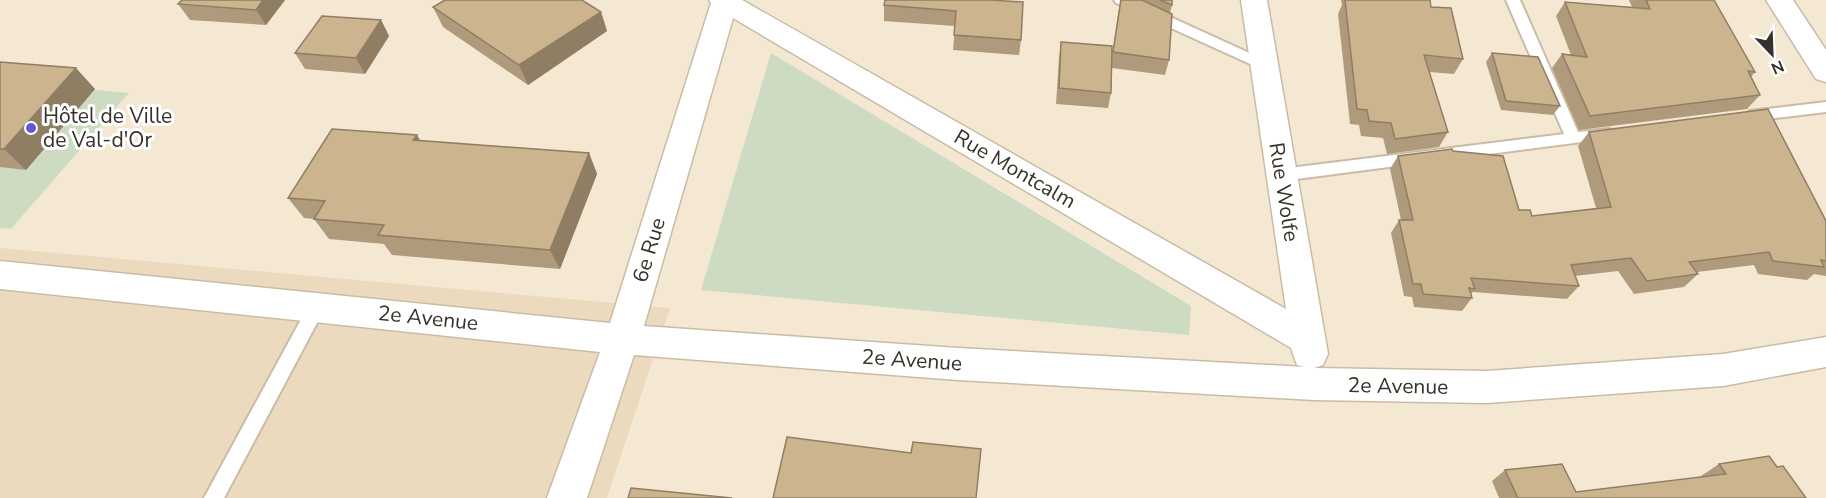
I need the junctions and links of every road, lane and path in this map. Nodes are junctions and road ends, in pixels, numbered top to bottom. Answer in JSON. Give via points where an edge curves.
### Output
{"nodes":[{"id":1,"x":724,"y":0,"type":"edge"},
{"id":2,"x":1121,"y":0,"type":"edge"},
{"id":3,"x":1254,"y":0,"type":"edge"},
{"id":4,"x":1514,"y":0,"type":"edge"},
{"id":5,"x":1779,"y":0,"type":"edge"},
{"id":6,"x":1823,"y":63,"type":"edge"},
{"id":7,"x":1264,"y":65,"type":"junction"},
{"id":8,"x":1826,"y":107,"type":"edge"},
{"id":9,"x":1734,"y":118,"type":"edge"},
{"id":10,"x":1619,"y":132,"type":"edge"},
{"id":11,"x":1573,"y":138,"type":"junction"},
{"id":12,"x":1281,"y":175,"type":"junction"},
{"id":13,"x":0,"y":274,"type":"edge"},
{"id":14,"x":317,"y":306,"type":"junction"},
{"id":15,"x":622,"y":339,"type":"junction"},
{"id":16,"x":1307,"y":339,"type":"junction"},
{"id":17,"x":1826,"y":352,"type":"edge"},
{"id":18,"x":1314,"y":384,"type":"junction"},
{"id":19,"x":214,"y":498,"type":"edge"},
{"id":20,"x":567,"y":498,"type":"edge"}],
"edges":[{"from":1,"to":15,"type":"street","name":"6e Rue"},
{"from":1,"to":16,"type":"street","name":"Rue Montcalm"},
{"from":2,"to":7,"type":"lane"},
{"from":3,"to":7,"type":"street","name":"Rue Wolfe"},
{"from":4,"to":11,"type":"lane"},
{"from":5,"to":6,"type":"street"},
{"from":7,"to":12,"type":"street","name":"Rue Wolfe"},
{"from":8,"to":9,"type":"lane"},
{"from":10,"to":11,"type":"lane"},
{"from":11,"to":12,"type":"lane"},
{"from":12,"to":16,"type":"street","name":"Rue Wolfe"},
{"from":13,"to":14,"type":"street","name":"2e Avenue"},
{"from":14,"to":15,"type":"street","name":"2e Avenue"},
{"from":14,"to":19,"type":"lane"},
{"from":15,"to":18,"type":"street","name":"2e Avenue"},
{"from":15,"to":20,"type":"street","name":"6e Rue"},
{"from":16,"to":18,"type":"street","name":"Rue Wolfe"},
{"from":17,"to":18,"type":"street","name":"2e Avenue","via":[[1723,370],[1487,387]]}]}
